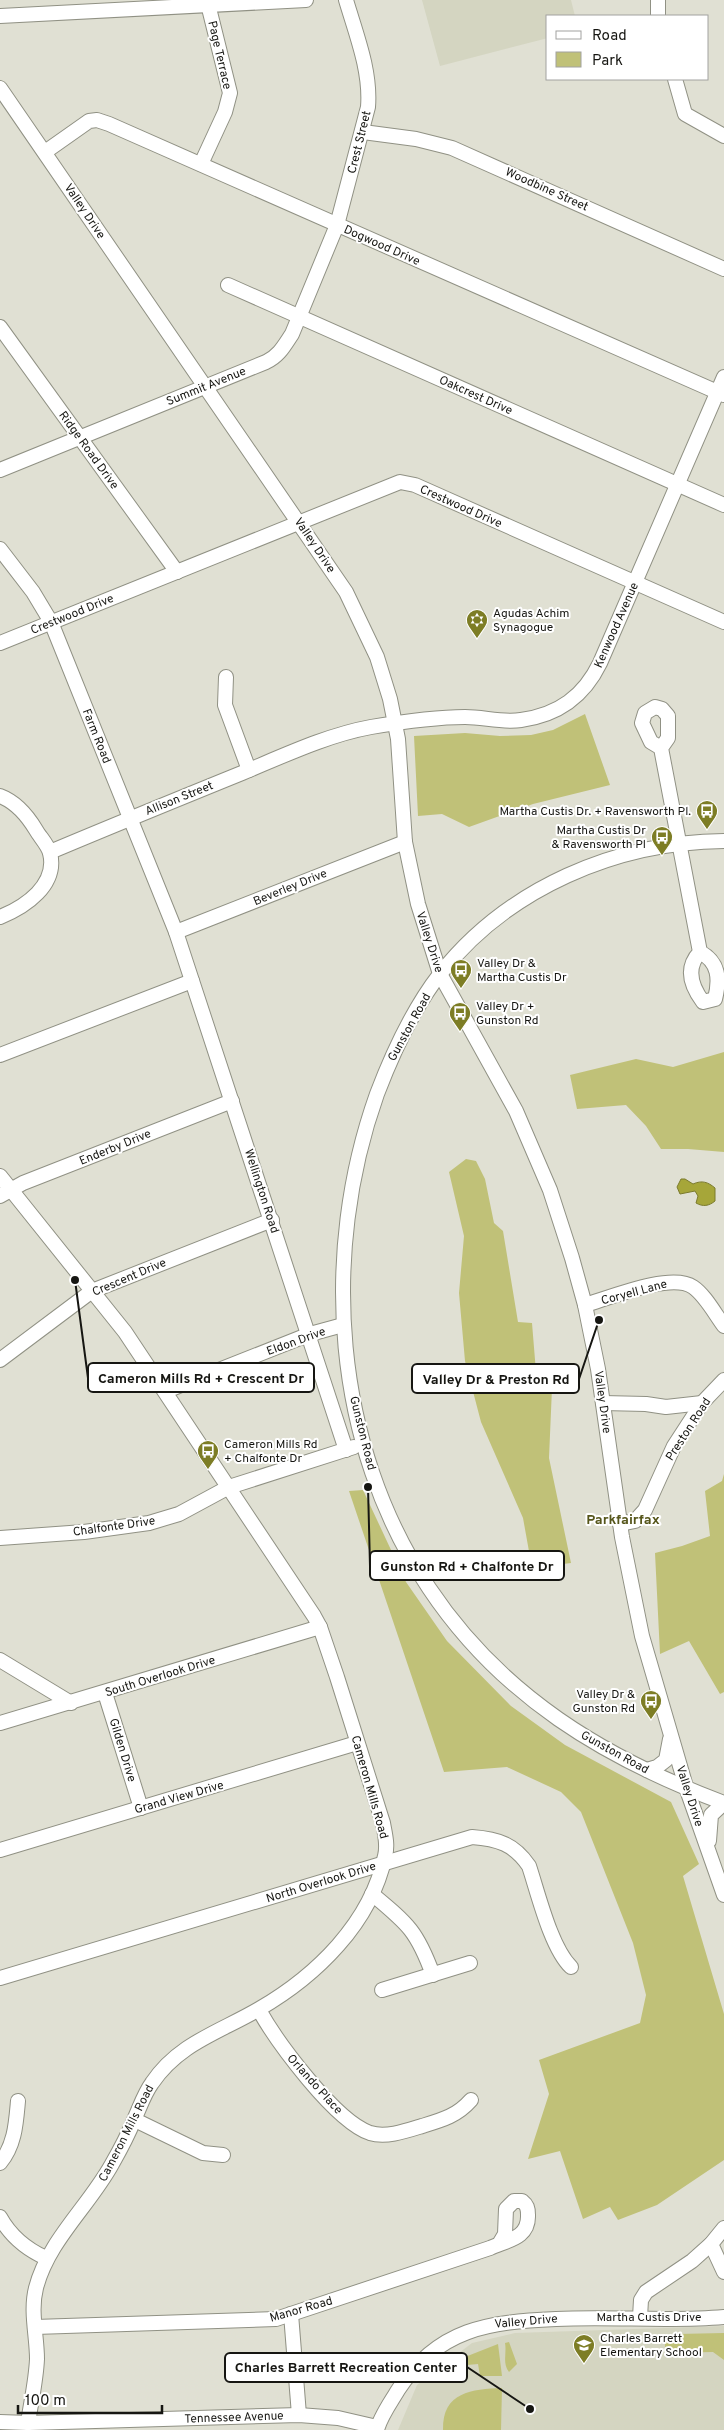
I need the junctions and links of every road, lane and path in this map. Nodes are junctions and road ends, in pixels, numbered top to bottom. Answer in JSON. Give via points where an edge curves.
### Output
{"nodes":[{"id":1,"x":306,"y":0,"type":"edge"},
{"id":2,"x":346,"y":0,"type":"edge"},
{"id":3,"x":658,"y":0,"type":"edge"},
{"id":4,"x":208,"y":3,"type":"edge"},
{"id":5,"x":658,"y":15,"type":"edge"},
{"id":6,"x":0,"y":16,"type":"edge"},
{"id":7,"x":674,"y":80,"type":"edge"},
{"id":8,"x":0,"y":88,"type":"edge"},
{"id":9,"x":363,"y":132,"type":"junction"},
{"id":10,"x":724,"y":136,"type":"edge"},
{"id":11,"x":45,"y":152,"type":"junction"},
{"id":12,"x":201,"y":164,"type":"junction"},
{"id":13,"x":337,"y":225,"type":"junction"},
{"id":14,"x":724,"y":269,"type":"edge"},
{"id":15,"x":228,"y":285,"type":"dead end"},
{"id":16,"x":299,"y":316,"type":"junction"},
{"id":17,"x":0,"y":327,"type":"edge"},
{"id":18,"x":724,"y":377,"type":"edge"},
{"id":19,"x":206,"y":387,"type":"junction"},
{"id":20,"x":721,"y":394,"type":"edge"},
{"id":21,"x":80,"y":437,"type":"junction"},
{"id":22,"x":0,"y":470,"type":"edge"},
{"id":23,"x":678,"y":485,"type":"junction"},
{"id":24,"x":724,"y":505,"type":"edge"},
{"id":25,"x":301,"y":523,"type":"junction"},
{"id":26,"x":0,"y":550,"type":"edge"},
{"id":27,"x":177,"y":572,"type":"junction"},
{"id":28,"x":635,"y":583,"type":"junction"},
{"id":29,"x":51,"y":622,"type":"junction"},
{"id":30,"x":724,"y":622,"type":"edge"},
{"id":31,"x":0,"y":643,"type":"edge"},
{"id":32,"x":226,"y":677,"type":"dead end"},
{"id":33,"x":396,"y":725,"type":"junction"},
{"id":34,"x":661,"y":748,"type":"dead end"},
{"id":35,"x":249,"y":770,"type":"junction"},
{"id":36,"x":0,"y":796,"type":"edge"},
{"id":37,"x":130,"y":818,"type":"junction"},
{"id":38,"x":405,"y":842,"type":"junction"},
{"id":39,"x":724,"y":842,"type":"edge"},
{"id":40,"x":678,"y":843,"type":"junction"},
{"id":41,"x":50,"y":852,"type":"junction"},
{"id":42,"x":0,"y":917,"type":"edge"},
{"id":43,"x":176,"y":932,"type":"junction"},
{"id":44,"x":700,"y":952,"type":"dead end"},
{"id":45,"x":440,"y":974,"type":"junction"},
{"id":46,"x":192,"y":981,"type":"junction"},
{"id":47,"x":0,"y":1055,"type":"edge"},
{"id":48,"x":232,"y":1101,"type":"junction"},
{"id":49,"x":0,"y":1176,"type":"edge"},
{"id":50,"x":5,"y":1192,"type":"edge"},
{"id":51,"x":272,"y":1220,"type":"junction"},
{"id":52,"x":92,"y":1291,"type":"junction"},
{"id":53,"x":585,"y":1305,"type":"junction"},
{"id":54,"x":343,"y":1325,"type":"junction"},
{"id":55,"x":724,"y":1326,"type":"edge"},
{"id":56,"x":310,"y":1334,"type":"junction"},
{"id":57,"x":0,"y":1360,"type":"edge"},
{"id":58,"x":724,"y":1380,"type":"edge"},
{"id":59,"x":166,"y":1391,"type":"junction"},
{"id":60,"x":603,"y":1403,"type":"junction"},
{"id":61,"x":702,"y":1404,"type":"junction"},
{"id":62,"x":364,"y":1444,"type":"junction"},
{"id":63,"x":346,"y":1450,"type":"junction"},
{"id":64,"x":229,"y":1487,"type":"junction"},
{"id":65,"x":620,"y":1524,"type":"junction"},
{"id":66,"x":0,"y":1538,"type":"edge"},
{"id":67,"x":320,"y":1627,"type":"junction"},
{"id":68,"x":0,"y":1660,"type":"edge"},
{"id":69,"x":105,"y":1693,"type":"junction"},
{"id":70,"x":71,"y":1703,"type":"junction"},
{"id":71,"x":0,"y":1723,"type":"edge"},
{"id":72,"x":670,"y":1733,"type":"junction"},
{"id":73,"x":357,"y":1743,"type":"junction"},
{"id":74,"x":646,"y":1770,"type":"junction"},
{"id":75,"x":687,"y":1790,"type":"junction"},
{"id":76,"x":724,"y":1803,"type":"edge"},
{"id":77,"x":141,"y":1808,"type":"junction"},
{"id":78,"x":0,"y":1850,"type":"edge"},
{"id":79,"x":710,"y":1854,"type":"junction"},
{"id":80,"x":383,"y":1863,"type":"junction"},
{"id":81,"x":372,"y":1894,"type":"junction"},
{"id":82,"x":724,"y":1895,"type":"edge"},
{"id":83,"x":470,"y":1963,"type":"dead end"},
{"id":84,"x":570,"y":1967,"type":"dead end"},
{"id":85,"x":433,"y":1975,"type":"junction"},
{"id":86,"x":0,"y":1978,"type":"edge"},
{"id":87,"x":382,"y":1990,"type":"dead end"},
{"id":88,"x":259,"y":2010,"type":"junction"},
{"id":89,"x":18,"y":2100,"type":"dead end"},
{"id":90,"x":471,"y":2100,"type":"dead end"},
{"id":91,"x":134,"y":2120,"type":"junction"},
{"id":92,"x":223,"y":2155,"type":"dead end"},
{"id":93,"x":0,"y":2163,"type":"edge"},
{"id":94,"x":0,"y":2217,"type":"edge"},
{"id":95,"x":724,"y":2228,"type":"edge"},
{"id":96,"x":499,"y":2244,"type":"dead end"},
{"id":97,"x":711,"y":2244,"type":"junction"},
{"id":98,"x":46,"y":2258,"type":"junction"},
{"id":99,"x":724,"y":2272,"type":"edge"},
{"id":100,"x":291,"y":2314,"type":"junction"},
{"id":101,"x":640,"y":2317,"type":"junction"},
{"id":102,"x":724,"y":2317,"type":"edge"},
{"id":103,"x":574,"y":2318,"type":"joint"},
{"id":104,"x":35,"y":2327,"type":"junction"},
{"id":105,"x":298,"y":2415,"type":"junction"},
{"id":106,"x":0,"y":2422,"type":"edge"},
{"id":107,"x":28,"y":2423,"type":"junction"},
{"id":108,"x":377,"y":2428,"type":"edge"}],
"edges":[{"from":1,"to":4,"type":"street"},
{"from":2,"to":9,"type":"street","name":"Crest Street","via":[[368,84]]},
{"from":3,"to":5,"type":"street"},
{"from":4,"to":6,"type":"street"},
{"from":4,"to":12,"type":"street","name":"Page Terrace","via":[[230,93],[225,112]]},
{"from":7,"to":10,"type":"street","via":[[685,114]]},
{"from":8,"to":11,"type":"street","name":"Valley Drive"},
{"from":9,"to":13,"type":"street","name":"Crest Street"},
{"from":9,"to":14,"type":"street","name":"Woodbine Street","via":[[452,148]]},
{"from":11,"to":12,"type":"street","name":"Dogwood Drive","via":[[82,125],[97,120]]},
{"from":11,"to":19,"type":"street","name":"Valley Drive"},
{"from":12,"to":13,"type":"street","name":"Dogwood Drive"},
{"from":13,"to":16,"type":"street","name":"Summit Avenue"},
{"from":13,"to":20,"type":"street","name":"Dogwood Drive"},
{"from":15,"to":16,"type":"street","name":"Oakcrest Drive"},
{"from":16,"to":19,"type":"street","name":"Summit Avenue","via":[[292,334],[276,358]]},
{"from":16,"to":23,"type":"street","name":"Oakcrest Drive"},
{"from":17,"to":21,"type":"street","name":"Ridge Road Drive"},
{"from":18,"to":20,"type":"street","name":"Kenwood Avenue"},
{"from":19,"to":21,"type":"street","name":"Summit Avenue"},
{"from":19,"to":25,"type":"street","name":"Valley Drive"},
{"from":20,"to":23,"type":"street","name":"Kenwood Avenue"},
{"from":21,"to":22,"type":"street","name":"Summit Avenue"},
{"from":21,"to":27,"type":"street","name":"Ridge Road Drive"},
{"from":23,"to":24,"type":"street","name":"Oakcrest Drive"},
{"from":23,"to":28,"type":"street","name":"Kenwood Avenue"},
{"from":25,"to":27,"type":"street","name":"Crestwood Drive"},
{"from":25,"to":28,"type":"street","name":"Crestwood Drive","via":[[392,485],[408,483]]},
{"from":25,"to":33,"type":"street","name":"Valley Drive","via":[[359,616],[377,657]]},
{"from":26,"to":29,"type":"street","name":"Farm Road","via":[[33,592]]},
{"from":27,"to":29,"type":"street","name":"Crestwood Drive"},
{"from":28,"to":30,"type":"street","name":"Crestwood Drive"},
{"from":28,"to":33,"type":"street","name":"Kenwood Avenue","via":[[594,676],[570,704],[522,720],[503,722],[467,717]]},
{"from":29,"to":31,"type":"street","name":"Crestwood Drive"},
{"from":29,"to":37,"type":"street","name":"Farm Road"},
{"from":32,"to":35,"type":"street","via":[[226,705]]},
{"from":33,"to":35,"type":"street","name":"Allison Street","via":[[372,727],[334,737]]},
{"from":33,"to":38,"type":"street","name":"Valley Drive"},
{"from":34,"to":40,"type":"street"},
{"from":35,"to":37,"type":"street","name":"Allison Street"},
{"from":36,"to":41,"type":"street","via":[[16,805],[31,821]]},
{"from":37,"to":41,"type":"street","name":"Allison Street"},
{"from":37,"to":43,"type":"street","name":"Farm Road"},
{"from":38,"to":43,"type":"street","name":"Beverley Drive"},
{"from":38,"to":45,"type":"street","name":"Valley Drive","via":[[418,904]]},
{"from":39,"to":40,"type":"street"},
{"from":40,"to":44,"type":"street"},
{"from":40,"to":45,"type":"street","via":[[611,858],[558,879],[498,917]]},
{"from":41,"to":42,"type":"street","via":[[48,876],[42,888],[24,906]]},
{"from":43,"to":46,"type":"street","name":"Wellington Road"},
{"from":45,"to":53,"type":"street","name":"Valley Drive","via":[[511,1103],[539,1162],[561,1222]]},
{"from":45,"to":54,"type":"street","name":"Gunston Road","via":[[414,1013],[391,1058],[364,1133],[348,1210]]},
{"from":46,"to":47,"type":"street"},
{"from":46,"to":48,"type":"street","name":"Wellington Road"},
{"from":48,"to":50,"type":"street","name":"Enderby Drive"},
{"from":48,"to":51,"type":"street","name":"Wellington Road"},
{"from":49,"to":50,"type":"street","name":"Cameron Mills Road"},
{"from":50,"to":52,"type":"street","name":"Cameron Mills Road"},
{"from":51,"to":52,"type":"street","name":"Crescent Drive"},
{"from":51,"to":56,"type":"street","name":"Wellington Road"},
{"from":52,"to":57,"type":"street","name":"Crescent Drive"},
{"from":52,"to":59,"type":"street","name":"Cameron Mills Road"},
{"from":53,"to":55,"type":"street","name":"Coryell Lane","via":[[678,1281],[694,1287]]},
{"from":53,"to":60,"type":"street","name":"Valley Drive"},
{"from":54,"to":56,"type":"street","name":"Eldon Drive"},
{"from":54,"to":62,"type":"street","name":"Gunston Road"},
{"from":56,"to":59,"type":"street","name":"Eldon Drive"},
{"from":56,"to":63,"type":"street","name":"Wellington Road"},
{"from":58,"to":61,"type":"street","name":"Preston Road"},
{"from":59,"to":64,"type":"street","name":"Cameron Mills Road"},
{"from":60,"to":61,"type":"street","via":[[666,1407]]},
{"from":60,"to":65,"type":"street","name":"Valley Drive"},
{"from":61,"to":65,"type":"street","name":"Preston Road","via":[[671,1452],[645,1510],[635,1520]]},
{"from":62,"to":63,"type":"street","name":"Chalfonte Drive"},
{"from":62,"to":74,"type":"street","name":"Gunston Road","via":[[372,1472],[410,1556],[454,1624],[490,1664],[539,1707]]},
{"from":63,"to":64,"type":"street","name":"Chalfonte Drive"},
{"from":64,"to":66,"type":"street","name":"Chalfonte Drive","via":[[179,1514],[149,1523]]},
{"from":64,"to":67,"type":"street","name":"Cameron Mills Road"},
{"from":65,"to":72,"type":"street","name":"Valley Drive","via":[[642,1636]]},
{"from":67,"to":69,"type":"street","name":"South Overlook Drive"},
{"from":67,"to":73,"type":"street","name":"Cameron Mills Road"},
{"from":68,"to":70,"type":"street"},
{"from":69,"to":70,"type":"street","name":"South Overlook Drive"},
{"from":69,"to":77,"type":"street","name":"Gilden Drive"},
{"from":70,"to":71,"type":"street","name":"South Overlook Drive"},
{"from":72,"to":74,"type":"street","via":[[666,1760]]},
{"from":72,"to":75,"type":"street","name":"Valley Drive"},
{"from":73,"to":77,"type":"street","name":"Grand View Drive"},
{"from":73,"to":80,"type":"street","name":"Cameron Mills Road","via":[[383,1823],[386,1841]]},
{"from":74,"to":75,"type":"street","name":"Gunston Road"},
{"from":75,"to":76,"type":"street","name":"Gunston Road"},
{"from":75,"to":79,"type":"street","name":"Valley Drive"},
{"from":76,"to":79,"type":"street","via":[[710,1819]]},
{"from":77,"to":78,"type":"street","name":"Grand View Drive"},
{"from":79,"to":82,"type":"street","name":"Valley Drive"},
{"from":80,"to":81,"type":"street","name":"Cameron Mills Road"},
{"from":80,"to":84,"type":"street","name":"North Overlook Drive","via":[[472,1837],[498,1840],[514,1848],[529,1866],[556,1945]]},
{"from":80,"to":86,"type":"street","name":"North Overlook Drive"},
{"from":81,"to":85,"type":"street","via":[[415,1932]]},
{"from":81,"to":88,"type":"street","name":"Cameron Mills Road","via":[[345,1938],[322,1963],[290,1990]]},
{"from":83,"to":85,"type":"street"},
{"from":85,"to":87,"type":"street"},
{"from":88,"to":90,"type":"street","name":"Orlando Place","via":[[279,2042],[340,2113],[370,2133],[399,2133],[448,2119],[460,2113]]},
{"from":88,"to":91,"type":"street","name":"Cameron Mills Road","via":[[200,2038],[176,2055],[151,2083]]},
{"from":89,"to":93,"type":"street","via":[[10,2150]]},
{"from":91,"to":92,"type":"street","via":[[203,2153]]},
{"from":91,"to":98,"type":"street","name":"Cameron Mills Road","via":[[92,2197]]},
{"from":94,"to":98,"type":"street","via":[[5,2227],[24,2246]]},
{"from":95,"to":97,"type":"street"},
{"from":96,"to":100,"type":"street","name":"Manor Road"},
{"from":97,"to":99,"type":"street"},
{"from":97,"to":101,"type":"street","via":[[646,2292],[641,2300]]},
{"from":98,"to":104,"type":"street","name":"Cameron Mills Road","via":[[35,2290]]},
{"from":100,"to":104,"type":"street","name":"Manor Road","via":[[251,2321]]},
{"from":100,"to":105,"type":"street"},
{"from":101,"to":102,"type":"street","name":"Martha Custis Drive"},
{"from":101,"to":103,"type":"street","name":"Martha Custis Drive"},
{"from":103,"to":108,"type":"street","name":"Valley Drive","via":[[492,2324],[443,2344],[417,2365],[399,2388]]},
{"from":104,"to":107,"type":"street","name":"Cameron Mills Road","via":[[36,2376]]},
{"from":105,"to":107,"type":"street","name":"Tennessee Avenue"},
{"from":105,"to":108,"type":"street","name":"Tennessee Avenue","via":[[338,2418]]},
{"from":106,"to":107,"type":"street","name":"Tennessee Avenue"}]}
